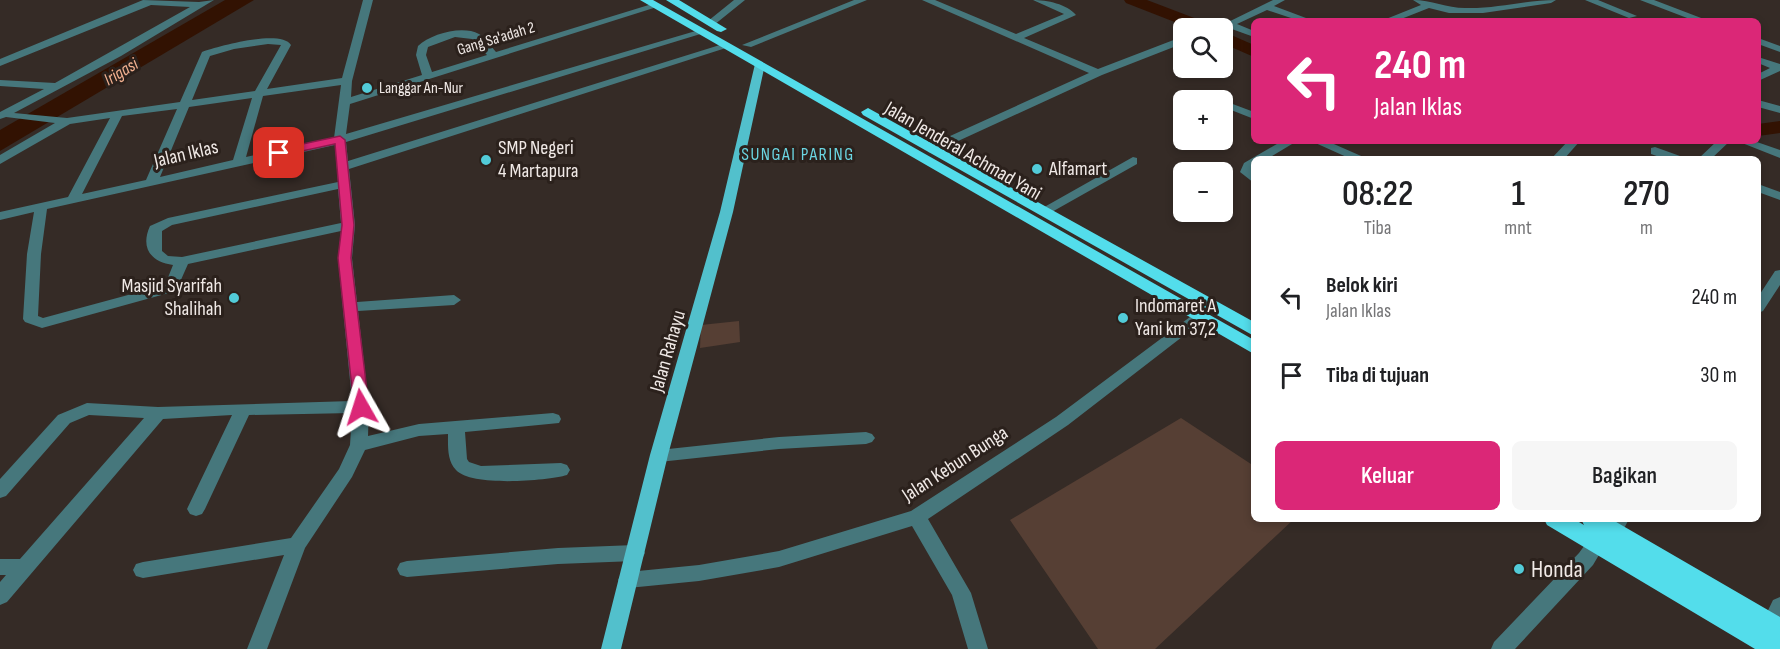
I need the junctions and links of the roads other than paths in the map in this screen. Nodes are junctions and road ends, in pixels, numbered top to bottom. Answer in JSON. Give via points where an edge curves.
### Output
{"nodes":[{"id":1,"x":135,"y":0,"type":"edge"},
{"id":2,"x":368,"y":0,"type":"edge"},
{"id":3,"x":671,"y":0,"type":"edge"},
{"id":4,"x":740,"y":0,"type":"edge"},
{"id":5,"x":862,"y":0,"type":"edge"},
{"id":6,"x":927,"y":0,"type":"edge"},
{"id":7,"x":961,"y":0,"type":"edge"},
{"id":8,"x":1038,"y":0,"type":"edge"},
{"id":9,"x":1280,"y":0,"type":"edge"},
{"id":10,"x":1551,"y":0,"type":"edge"},
{"id":11,"x":1590,"y":0,"type":"edge"},
{"id":12,"x":1645,"y":0,"type":"edge"},
{"id":13,"x":152,"y":1,"type":"edge"},
{"id":14,"x":1422,"y":2,"type":"edge"},
{"id":15,"x":650,"y":3,"type":"edge"},
{"id":16,"x":205,"y":4,"type":"edge"},
{"id":17,"x":943,"y":7,"type":"junction"},
{"id":18,"x":1268,"y":8,"type":"junction"},
{"id":19,"x":1444,"y":10,"type":"junction"},
{"id":20,"x":1632,"y":16,"type":"dead end"},
{"id":21,"x":1300,"y":18,"type":"edge"},
{"id":22,"x":1396,"y":18,"type":"edge"},
{"id":23,"x":1467,"y":18,"type":"edge"},
{"id":24,"x":1696,"y":18,"type":"edge"},
{"id":25,"x":1233,"y":23,"type":"edge"},
{"id":26,"x":707,"y":28,"type":"junction"},
{"id":27,"x":1233,"y":29,"type":"edge"},
{"id":28,"x":1251,"y":33,"type":"edge"},
{"id":29,"x":1016,"y":38,"type":"junction"},
{"id":30,"x":1761,"y":42,"type":"edge"},
{"id":31,"x":1173,"y":43,"type":"edge"},
{"id":32,"x":747,"y":45,"type":"junction"},
{"id":33,"x":727,"y":46,"type":"junction"},
{"id":34,"x":1780,"y":49,"type":"edge"},
{"id":35,"x":641,"y":51,"type":"junction"},
{"id":36,"x":493,"y":55,"type":"junction"},
{"id":37,"x":1761,"y":61,"type":"edge"},
{"id":38,"x":0,"y":63,"type":"edge"},
{"id":39,"x":760,"y":64,"type":"junction"},
{"id":40,"x":664,"y":66,"type":"junction"},
{"id":41,"x":1780,"y":67,"type":"edge"},
{"id":42,"x":1098,"y":73,"type":"junction"},
{"id":43,"x":428,"y":76,"type":"junction"},
{"id":44,"x":1761,"y":76,"type":"edge"},
{"id":45,"x":347,"y":81,"type":"junction"},
{"id":46,"x":0,"y":82,"type":"edge"},
{"id":47,"x":61,"y":87,"type":"junction"},
{"id":48,"x":1769,"y":93,"type":"dead end"},
{"id":49,"x":258,"y":94,"type":"junction"},
{"id":50,"x":1761,"y":99,"type":"edge"},
{"id":51,"x":345,"y":102,"type":"junction"},
{"id":52,"x":1761,"y":102,"type":"edge"},
{"id":53,"x":183,"y":105,"type":"junction"},
{"id":54,"x":845,"y":106,"type":"junction"},
{"id":55,"x":1233,"y":107,"type":"edge"},
{"id":56,"x":1780,"y":110,"type":"edge"},
{"id":57,"x":118,"y":114,"type":"junction"},
{"id":58,"x":1251,"y":115,"type":"edge"},
{"id":59,"x":9,"y":116,"type":"edge"},
{"id":60,"x":868,"y":118,"type":"junction"},
{"id":61,"x":64,"y":121,"type":"junction"},
{"id":62,"x":340,"y":140,"type":"junction"},
{"id":63,"x":1286,"y":144,"type":"edge"},
{"id":64,"x":1324,"y":144,"type":"edge"},
{"id":65,"x":1571,"y":144,"type":"edge"},
{"id":66,"x":1721,"y":144,"type":"edge"},
{"id":67,"x":1752,"y":144,"type":"edge"},
{"id":68,"x":932,"y":149,"type":"junction"},
{"id":69,"x":1655,"y":151,"type":"dead end"},
{"id":70,"x":1780,"y":154,"type":"edge"},
{"id":71,"x":1264,"y":156,"type":"edge"},
{"id":72,"x":1354,"y":156,"type":"edge"},
{"id":73,"x":1560,"y":156,"type":"edge"},
{"id":74,"x":1668,"y":156,"type":"edge"},
{"id":75,"x":1707,"y":156,"type":"edge"},
{"id":76,"x":0,"y":160,"type":"edge"},
{"id":77,"x":1133,"y":161,"type":"dead end"},
{"id":78,"x":239,"y":162,"type":"junction"},
{"id":79,"x":1251,"y":164,"type":"edge"},
{"id":80,"x":343,"y":166,"type":"junction"},
{"id":81,"x":1251,"y":176,"type":"edge"},
{"id":82,"x":152,"y":182,"type":"junction"},
{"id":83,"x":344,"y":184,"type":"junction"},
{"id":84,"x":1761,"y":190,"type":"edge"},
{"id":85,"x":1780,"y":196,"type":"edge"},
{"id":86,"x":73,"y":199,"type":"junction"},
{"id":87,"x":41,"y":206,"type":"junction"},
{"id":88,"x":1045,"y":210,"type":"junction"},
{"id":89,"x":0,"y":216,"type":"edge"},
{"id":90,"x":348,"y":225,"type":"junction"},
{"id":91,"x":182,"y":261,"type":"junction"},
{"id":92,"x":1761,"y":278,"type":"edge"},
{"id":93,"x":1777,"y":279,"type":"edge"},
{"id":94,"x":454,"y":300,"type":"dead end"},
{"id":95,"x":1761,"y":303,"type":"edge"},
{"id":96,"x":349,"y":307,"type":"junction"},
{"id":97,"x":1199,"y":317,"type":"junction"},
{"id":98,"x":1251,"y":328,"type":"edge"},
{"id":99,"x":1251,"y":346,"type":"edge"},
{"id":100,"x":361,"y":407,"type":"junction"},
{"id":101,"x":243,"y":408,"type":"junction"},
{"id":102,"x":158,"y":413,"type":"junction"},
{"id":103,"x":553,"y":419,"type":"dead end"},
{"id":104,"x":456,"y":426,"type":"junction"},
{"id":105,"x":866,"y":438,"type":"dead end"},
{"id":106,"x":359,"y":444,"type":"junction"},
{"id":107,"x":659,"y":456,"type":"junction"},
{"id":108,"x":561,"y":470,"type":"dead end"},
{"id":109,"x":0,"y":491,"type":"edge"},
{"id":110,"x":196,"y":509,"type":"dead end"},
{"id":111,"x":917,"y":517,"type":"junction"},
{"id":112,"x":1569,"y":522,"type":"edge"},
{"id":113,"x":1596,"y":522,"type":"edge"},
{"id":114,"x":1610,"y":531,"type":"edge"},
{"id":115,"x":297,"y":545,"type":"junction"},
{"id":116,"x":635,"y":552,"type":"junction"},
{"id":117,"x":0,"y":567,"type":"edge"},
{"id":118,"x":24,"y":567,"type":"junction"},
{"id":119,"x":407,"y":569,"type":"dead end"},
{"id":120,"x":143,"y":570,"type":"dead end"},
{"id":121,"x":628,"y":580,"type":"junction"},
{"id":122,"x":0,"y":596,"type":"edge"},
{"id":123,"x":1777,"y":621,"type":"edge"},
{"id":124,"x":256,"y":649,"type":"edge"},
{"id":125,"x":611,"y":649,"type":"edge"},
{"id":126,"x":978,"y":649,"type":"edge"},
{"id":127,"x":1502,"y":649,"type":"edge"},
{"id":128,"x":1777,"y":649,"type":"edge"}],
"edges":[{"from":1,"to":13,"type":"street"},
{"from":2,"to":45,"type":"street"},
{"from":3,"to":26,"type":"highway","name":"Jalan Jenderal Achmad Yani"},
{"from":4,"to":26,"type":"street"},
{"from":5,"to":32,"type":"street"},
{"from":6,"to":17,"type":"street"},
{"from":7,"to":17,"type":"street"},
{"from":8,"to":29,"type":"street","via":[[1071,15]]},
{"from":9,"to":18,"type":"street"},
{"from":10,"to":19,"type":"street"},
{"from":11,"to":20,"type":"street"},
{"from":12,"to":24,"type":"street"},
{"from":13,"to":16,"type":"street"},
{"from":13,"to":38,"type":"street"},
{"from":14,"to":19,"type":"street"},
{"from":14,"to":22,"type":"street","via":[[1412,13]]},
{"from":15,"to":26,"type":"highway","name":"Jalan Jenderal Achmad Yani"},
{"from":15,"to":36,"type":"street","name":"Gang Sa'adah 2"},
{"from":16,"to":47,"type":"street"},
{"from":17,"to":29,"type":"street"},
{"from":18,"to":21,"type":"street"},
{"from":18,"to":25,"type":"street"},
{"from":19,"to":23,"type":"street"},
{"from":26,"to":32,"type":"highway","name":"Jalan Jenderal Achmad Yani"},
{"from":26,"to":33,"type":"highway","name":"Jalan Jenderal Achmad Yani"},
{"from":26,"to":35,"type":"street","name":"Jalan Iklas"},
{"from":27,"to":28,"type":"street"},
{"from":29,"to":42,"type":"street"},
{"from":30,"to":34,"type":"street"},
{"from":31,"to":42,"type":"street"},
{"from":32,"to":54,"type":"highway","name":"Jalan Jenderal Achmad Yani"},
{"from":33,"to":39,"type":"highway","name":"Jalan Jenderal Achmad Yani"},
{"from":33,"to":40,"type":"street"},
{"from":35,"to":40,"type":"street"},
{"from":35,"to":62,"type":"street","name":"Jalan Iklas"},
{"from":36,"to":43,"type":"street","name":"Gang Sa'adah 2"},
{"from":36,"to":43,"type":"street","via":[[471,34],[432,41],[423,46],[421,55]]},
{"from":37,"to":41,"type":"street"},
{"from":39,"to":54,"type":"highway","name":"Jalan Jenderal Achmad Yani"},
{"from":39,"to":107,"type":"main road","name":"Jalan Rahayu","via":[[739,168]]},
{"from":40,"to":80,"type":"street"},
{"from":41,"to":44,"type":"street"},
{"from":42,"to":68,"type":"street"},
{"from":43,"to":51,"type":"street","name":"Gang Sa'adah 2"},
{"from":45,"to":49,"type":"street"},
{"from":45,"to":51,"type":"street"},
{"from":46,"to":47,"type":"street"},
{"from":47,"to":59,"type":"street"},
{"from":48,"to":50,"type":"street"},
{"from":49,"to":53,"type":"street"},
{"from":49,"to":53,"type":"street","via":[[285,43],[274,41],[207,54]]},
{"from":49,"to":78,"type":"street"},
{"from":51,"to":62,"type":"street"},
{"from":52,"to":56,"type":"street"},
{"from":53,"to":57,"type":"street"},
{"from":53,"to":82,"type":"street"},
{"from":54,"to":60,"type":"highway","name":"Jalan Jenderal Achmad Yani"},
{"from":55,"to":58,"type":"street"},
{"from":57,"to":61,"type":"street"},
{"from":57,"to":86,"type":"street"},
{"from":59,"to":61,"type":"street"},
{"from":60,"to":68,"type":"highway","name":"Jalan Jenderal Achmad Yani"},
{"from":60,"to":97,"type":"highway","name":"Jalan Jenderal Achmad Yani"},
{"from":61,"to":76,"type":"street"},
{"from":62,"to":78,"type":"street","name":"Jalan Iklas"},
{"from":62,"to":80,"type":"street"},
{"from":63,"to":71,"type":"street"},
{"from":64,"to":72,"type":"street"},
{"from":65,"to":73,"type":"street"},
{"from":66,"to":75,"type":"street"},
{"from":67,"to":70,"type":"street"},
{"from":68,"to":88,"type":"highway","name":"Jalan Jenderal Achmad Yani"},
{"from":69,"to":74,"type":"street"},
{"from":77,"to":88,"type":"street"},
{"from":78,"to":82,"type":"street","name":"Jalan Iklas"},
{"from":79,"to":81,"type":"street","via":[[1246,172]]},
{"from":80,"to":83,"type":"street"},
{"from":82,"to":86,"type":"street","name":"Jalan Iklas"},
{"from":83,"to":90,"type":"street"},
{"from":83,"to":91,"type":"street","via":[[159,225],[155,229],[154,252],[158,258]]},
{"from":84,"to":85,"type":"street"},
{"from":86,"to":87,"type":"street","name":"Jalan Iklas"},
{"from":87,"to":89,"type":"street","name":"Jalan Iklas"},
{"from":87,"to":91,"type":"street","via":[[30,319],[34,322],[171,288]]},
{"from":88,"to":98,"type":"highway","name":"Jalan Jenderal Achmad Yani"},
{"from":90,"to":91,"type":"street"},
{"from":90,"to":96,"type":"street","via":[[345,258]]},
{"from":92,"to":93,"type":"street"},
{"from":93,"to":95,"type":"street"},
{"from":94,"to":96,"type":"street"},
{"from":96,"to":100,"type":"street"},
{"from":97,"to":99,"type":"highway","name":"Jalan Jenderal Achmad Yani"},
{"from":97,"to":111,"type":"street","name":"Jalan Kebun Bunga","via":[[1062,421]]},
{"from":100,"to":101,"type":"street"},
{"from":100,"to":106,"type":"street"},
{"from":101,"to":102,"type":"street"},
{"from":101,"to":110,"type":"street"},
{"from":102,"to":109,"type":"street","via":[[87,409],[76,413],[64,419]]},
{"from":102,"to":118,"type":"street"},
{"from":103,"to":104,"type":"street"},
{"from":104,"to":106,"type":"street","via":[[401,433]]},
{"from":104,"to":108,"type":"street","via":[[460,461],[469,471]]},
{"from":105,"to":107,"type":"street"},
{"from":106,"to":115,"type":"street","via":[[346,472]]},
{"from":107,"to":116,"type":"main road","name":"Jalan Rahayu"},
{"from":111,"to":121,"type":"street","name":"Jalan Kebun Bunga","via":[[779,559]]},
{"from":111,"to":126,"type":"street","via":[[961,593]]},
{"from":112,"to":114,"type":"highway"},
{"from":113,"to":114,"type":"highway"},
{"from":114,"to":123,"type":"highway"},
{"from":114,"to":127,"type":"street"},
{"from":114,"to":128,"type":"highway"},
{"from":115,"to":120,"type":"street"},
{"from":115,"to":124,"type":"street"},
{"from":116,"to":119,"type":"street"},
{"from":116,"to":121,"type":"main road","name":"Jalan Rahayu"},
{"from":117,"to":118,"type":"street"},
{"from":118,"to":122,"type":"street"},
{"from":121,"to":125,"type":"main road","name":"Jalan Rahayu"}]}
